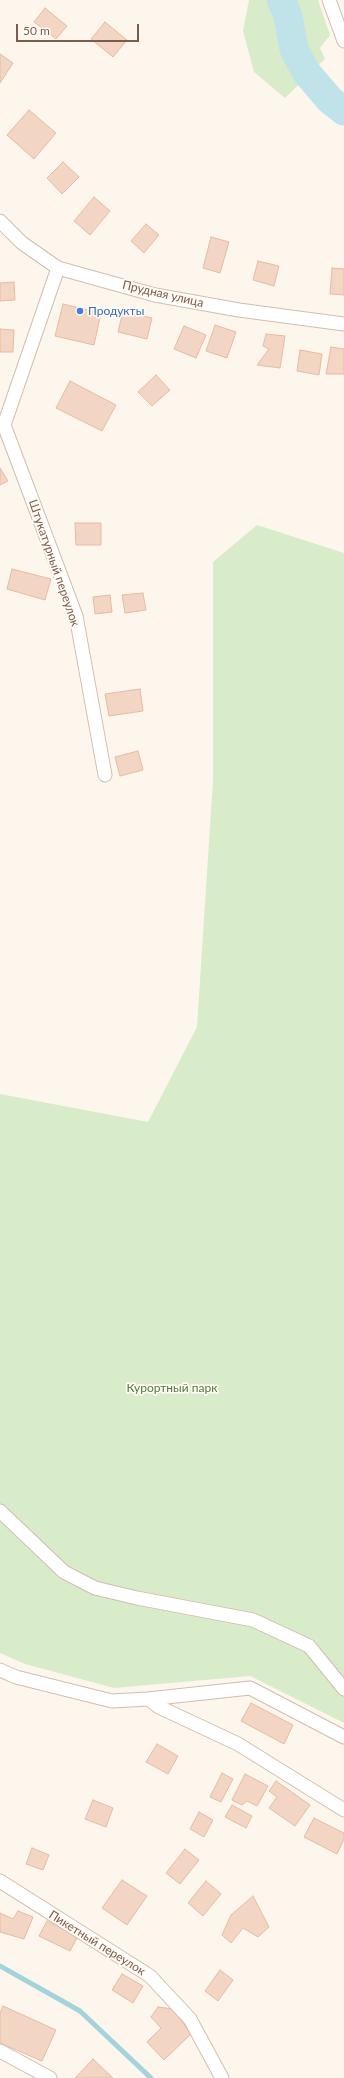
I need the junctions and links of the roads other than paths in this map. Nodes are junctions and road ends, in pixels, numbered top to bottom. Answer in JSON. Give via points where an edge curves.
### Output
{"nodes":[{"id":1,"x":329,"y":0,"type":"edge"},
{"id":2,"x":344,"y":41,"type":"edge"},
{"id":3,"x":0,"y":221,"type":"edge"},
{"id":4,"x":58,"y":268,"type":"junction"},
{"id":5,"x":344,"y":324,"type":"edge"},
{"id":6,"x":2,"y":426,"type":"edge"},
{"id":7,"x":105,"y":776,"type":"dead end"},
{"id":8,"x":0,"y":1511,"type":"edge"},
{"id":9,"x":0,"y":1670,"type":"edge"},
{"id":10,"x":344,"y":1689,"type":"edge"},
{"id":11,"x":148,"y":1699,"type":"junction"},
{"id":12,"x":344,"y":1737,"type":"edge"},
{"id":13,"x":344,"y":1810,"type":"edge"},
{"id":14,"x":0,"y":1881,"type":"edge"},
{"id":15,"x":0,"y":2051,"type":"edge"},
{"id":16,"x":50,"y":2078,"type":"edge"},
{"id":17,"x":222,"y":2078,"type":"edge"}],
"edges":[{"from":1,"to":2,"type":"street"},
{"from":3,"to":4,"type":"street","name":"Прудная улица","via":[[22,243]]},
{"from":4,"to":5,"type":"street","name":"Прудная улица","via":[[155,294],[239,310]]},
{"from":4,"to":6,"type":"street","name":"Штукатурный переулок"},
{"from":6,"to":7,"type":"street","name":"Штукатурный переулок","via":[[76,616]]},
{"from":8,"to":10,"type":"street","via":[[64,1572],[95,1588],[253,1620],[309,1646]]},
{"from":9,"to":11,"type":"street","via":[[16,1677],[112,1701]]},
{"from":11,"to":12,"type":"street","via":[[250,1688]]},
{"from":11,"to":13,"type":"street","via":[[159,1707],[238,1744]]},
{"from":14,"to":17,"type":"street","name":"Пикетный переулок","via":[[150,1976],[190,2018]]},
{"from":15,"to":16,"type":"street"}]}
